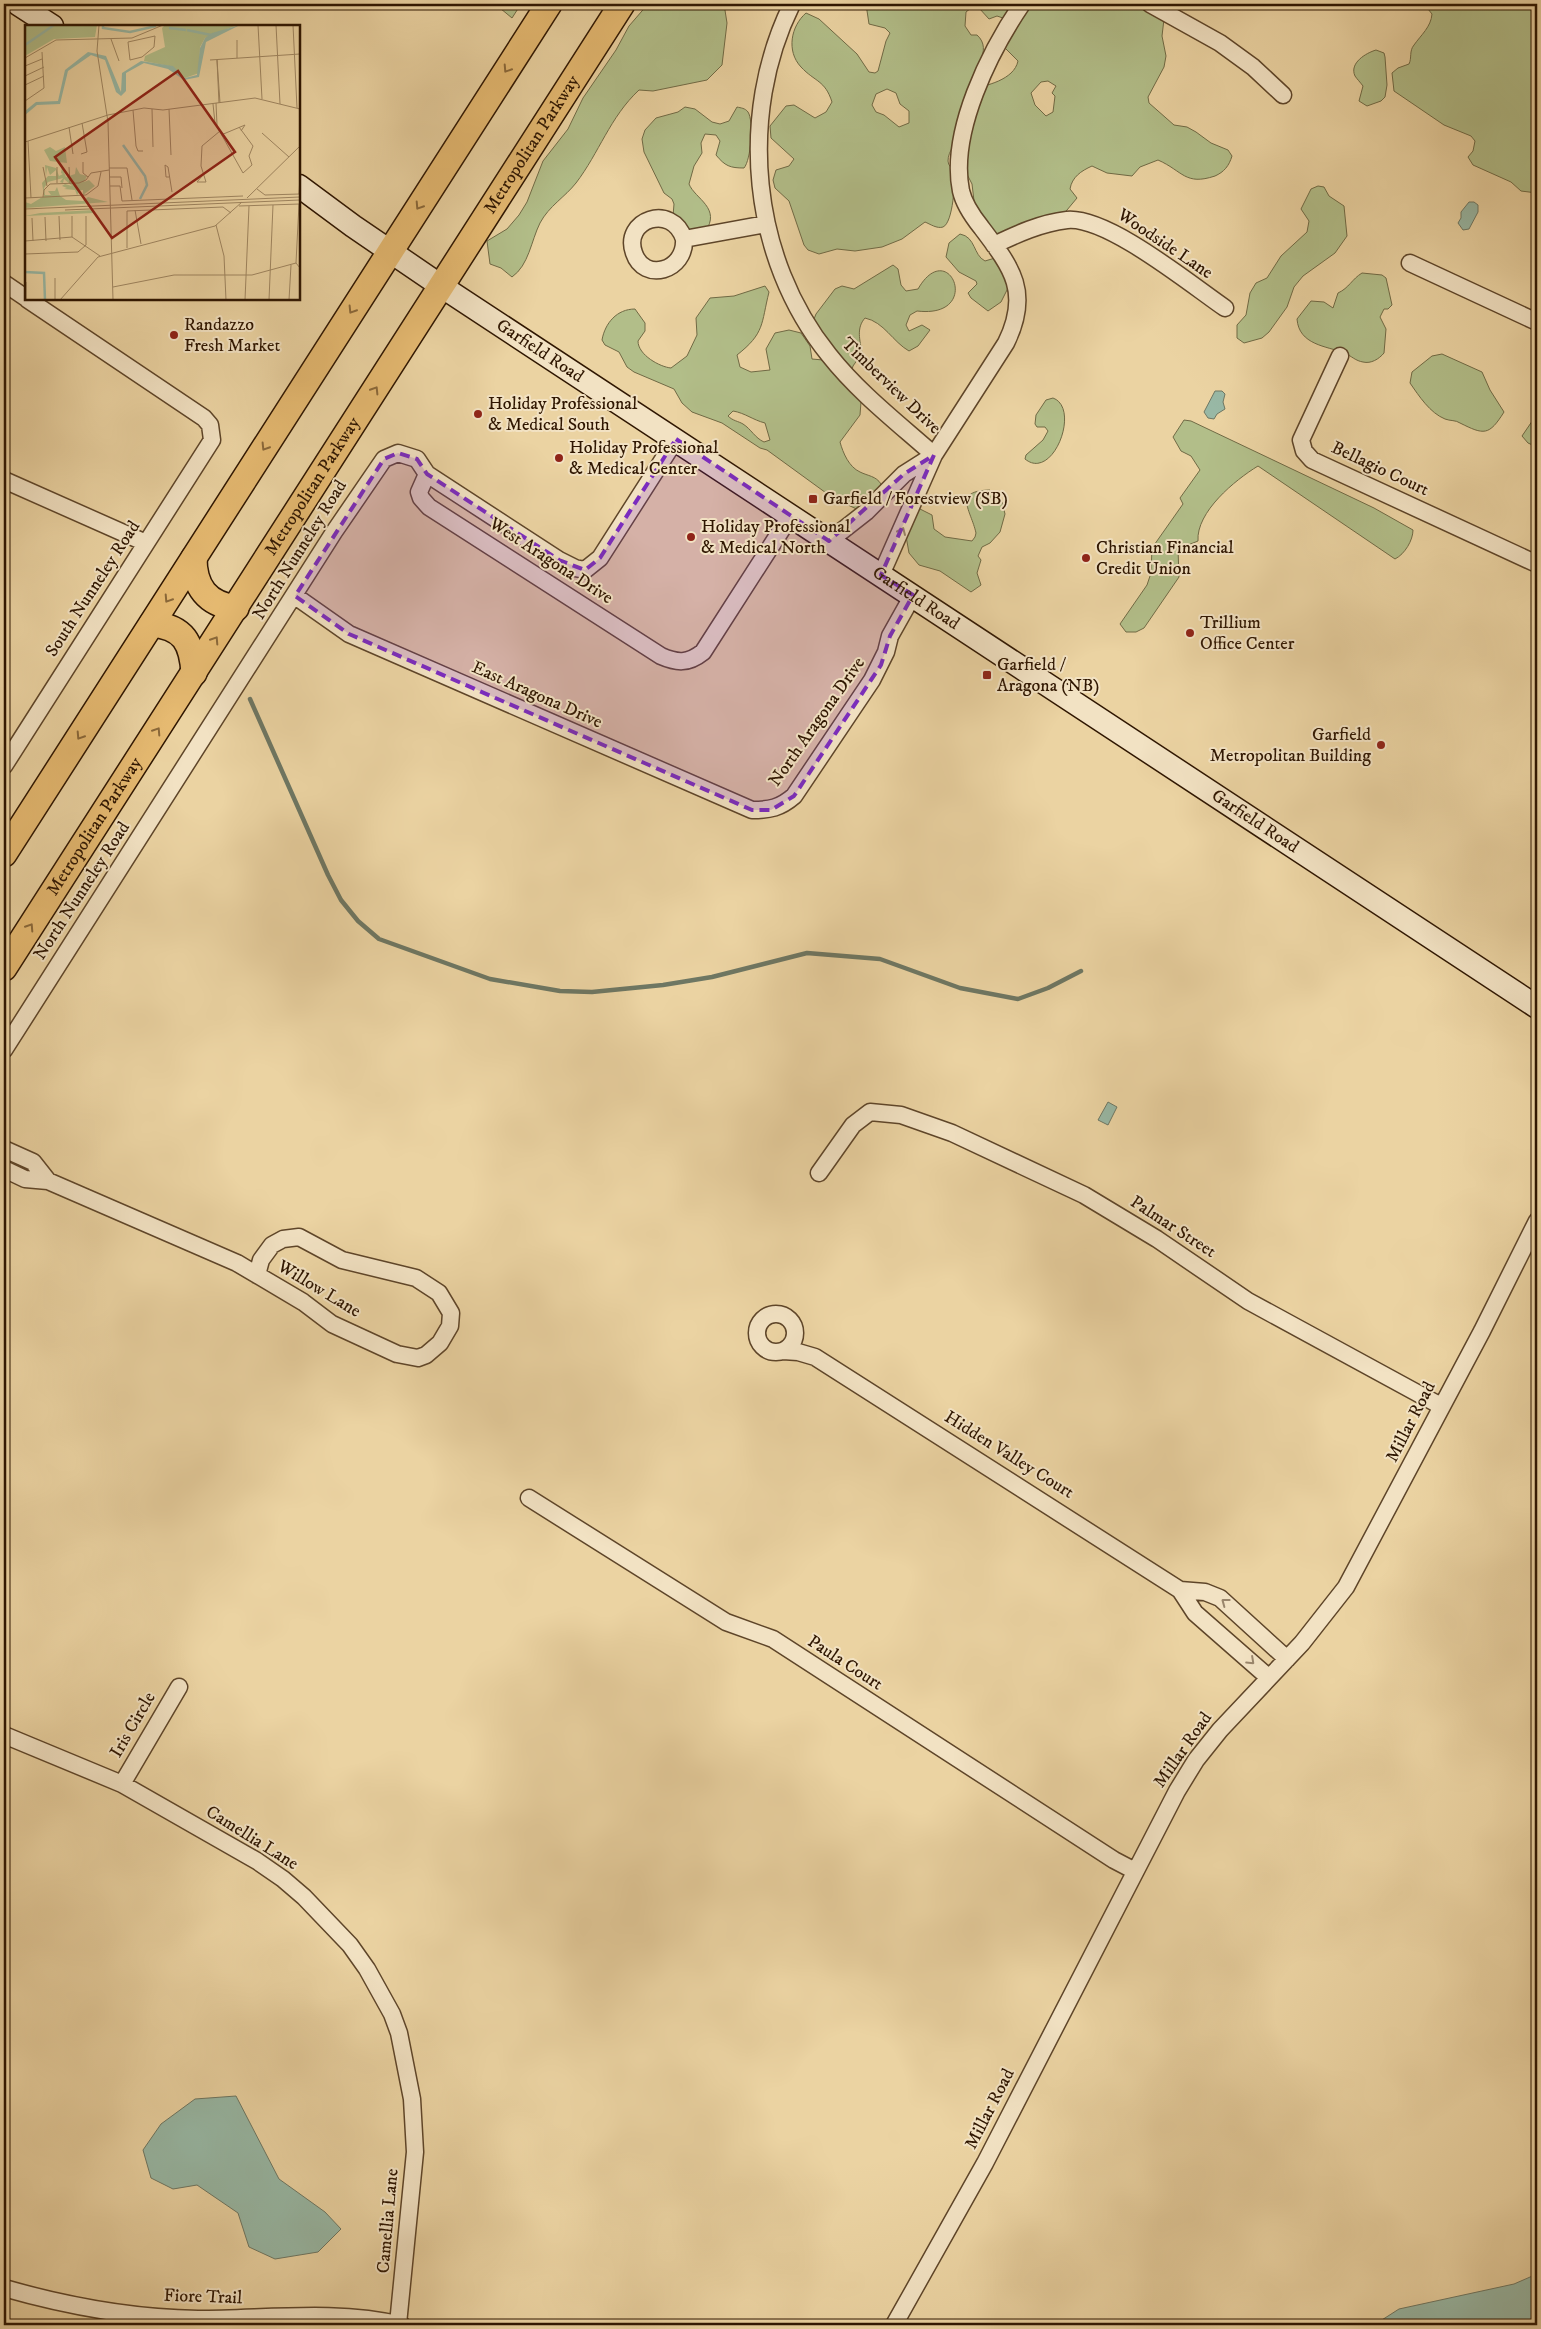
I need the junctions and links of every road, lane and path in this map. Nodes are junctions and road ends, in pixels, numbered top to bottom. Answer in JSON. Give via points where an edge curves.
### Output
{"nodes":[{"id":1,"x":18,"y":4,"type":"edge"},
{"id":2,"x":549,"y":4,"type":"edge"},
{"id":3,"x":605,"y":4,"type":"edge"},
{"id":4,"x":622,"y":4,"type":"edge"},
{"id":5,"x":792,"y":4,"type":"edge"},
{"id":6,"x":1022,"y":4,"type":"edge"},
{"id":7,"x":1150,"y":4,"type":"edge"},
{"id":8,"x":50,"y":25,"type":"edge"},
{"id":9,"x":1283,"y":95,"type":"dead end"},
{"id":10,"x":506,"y":186,"type":"junction"},
{"id":11,"x":300,"y":187,"type":"edge"},
{"id":12,"x":766,"y":224,"type":"junction"},
{"id":13,"x":684,"y":239,"type":"dead end"},
{"id":14,"x":994,"y":244,"type":"junction"},
{"id":15,"x":390,"y":251,"type":"junction"},
{"id":16,"x":1410,"y":263,"type":"dead end"},
{"id":17,"x":4,"y":283,"type":"edge"},
{"id":18,"x":441,"y":286,"type":"junction"},
{"id":19,"x":25,"y":297,"type":"edge"},
{"id":20,"x":30,"y":300,"type":"edge"},
{"id":21,"x":1225,"y":308,"type":"dead end"},
{"id":22,"x":1537,"y":322,"type":"edge"},
{"id":23,"x":1340,"y":356,"type":"dead end"},
{"id":24,"x":676,"y":439,"type":"junction"},
{"id":25,"x":934,"y":455,"type":"junction"},
{"id":26,"x":427,"y":474,"type":"junction"},
{"id":27,"x":4,"y":480,"type":"edge"},
{"id":28,"x":791,"y":516,"type":"junction"},
{"id":29,"x":828,"y":541,"type":"junction"},
{"id":30,"x":146,"y":543,"type":"junction"},
{"id":31,"x":194,"y":558,"type":"junction"},
{"id":32,"x":1537,"y":564,"type":"edge"},
{"id":33,"x":881,"y":575,"type":"junction"},
{"id":34,"x":913,"y":595,"type":"junction"},
{"id":35,"x":295,"y":596,"type":"junction"},
{"id":36,"x":236,"y":608,"type":"junction"},
{"id":37,"x":152,"y":624,"type":"junction"},
{"id":38,"x":194,"y":673,"type":"junction"},
{"id":39,"x":4,"y":766,"type":"edge"},
{"id":40,"x":771,"y":810,"type":"joint"},
{"id":41,"x":4,"y":854,"type":"edge"},
{"id":42,"x":4,"y":968,"type":"edge"},
{"id":43,"x":1537,"y":1006,"type":"edge"},
{"id":44,"x":4,"y":1050,"type":"edge"},
{"id":45,"x":4,"y":1149,"type":"edge"},
{"id":46,"x":4,"y":1169,"type":"edge"},
{"id":47,"x":819,"y":1173,"type":"dead end"},
{"id":48,"x":48,"y":1181,"type":"junction"},
{"id":49,"x":1537,"y":1221,"type":"edge"},
{"id":50,"x":257,"y":1275,"type":"junction"},
{"id":51,"x":795,"y":1331,"type":"junction"},
{"id":52,"x":783,"y":1351,"type":"junction"},
{"id":53,"x":815,"y":1357,"type":"junction"},
{"id":54,"x":1441,"y":1406,"type":"junction"},
{"id":55,"x":529,"y":1498,"type":"dead end"},
{"id":56,"x":1180,"y":1590,"type":"junction"},
{"id":57,"x":1250,"y":1623,"type":"junction"},
{"id":58,"x":1231,"y":1643,"type":"junction"},
{"id":59,"x":1287,"y":1658,"type":"junction"},
{"id":60,"x":1268,"y":1677,"type":"junction"},
{"id":61,"x":179,"y":1686,"type":"dead end"},
{"id":62,"x":4,"y":1735,"type":"edge"},
{"id":63,"x":122,"y":1784,"type":"junction"},
{"id":64,"x":1135,"y":1871,"type":"junction"},
{"id":65,"x":4,"y":2288,"type":"edge"},
{"id":66,"x":335,"y":2320,"type":"edge"},
{"id":67,"x":400,"y":2325,"type":"edge"},
{"id":68,"x":894,"y":2325,"type":"edge"}],
"edges":[{"from":1,"to":8,"type":"main road"},
{"from":2,"to":15,"type":"main road","one_way":true},
{"from":3,"to":10,"type":"main road","via":[[512,147]]},
{"from":4,"to":10,"type":"main road","name":"Metropolitan Parkway"},
{"from":5,"to":12,"type":"street","name":"Timberview Drive","via":[[774,50],[762,100],[759,166]]},
{"from":6,"to":14,"type":"street","via":[[994,50],[960,147],[961,192],[972,215]]},
{"from":7,"to":9,"type":"street","via":[[1220,43]]},
{"from":10,"to":18,"type":"main road","name":"Metropolitan Parkway"},
{"from":11,"to":15,"type":"main road","name":"Garfield Road"},
{"from":12,"to":13,"type":"street"},
{"from":12,"to":25,"type":"street","name":"Timberview Drive","via":[[794,302],[829,355],[853,382]]},
{"from":14,"to":21,"type":"street","name":"Woodside Lane","via":[[1032,228],[1067,220],[1086,221],[1116,233]]},
{"from":14,"to":25,"type":"street","via":[[1013,274],[1017,288],[1016,324]]},
{"from":15,"to":18,"type":"main road","name":"Garfield Road"},
{"from":15,"to":31,"type":"main road","one_way":true},
{"from":16,"to":22,"type":"street"},
{"from":17,"to":19,"type":"street"},
{"from":18,"to":24,"type":"main road","name":"Garfield Road"},
{"from":36,"to":18,"type":"main road","name":"Metropolitan Parkway","one_way":true},
{"from":20,"to":30,"type":"street","name":"South Nunneley Road","via":[[197,412],[210,425],[212,440],[208,449]]},
{"from":23,"to":32,"type":"street","name":"Bellagio Court","via":[[1301,440],[1304,451],[1312,460]]},
{"from":24,"to":26,"type":"street","name":"North Nunneley Road","via":[[600,558],[585,570],[559,560]]},
{"from":24,"to":28,"type":"main road","name":"Garfield Road"},
{"from":25,"to":29,"type":"street","via":[[904,474],[866,512]]},
{"from":33,"to":25,"type":"street","one_way":true},
{"from":26,"to":28,"type":"street","name":"West Aragona Drive","via":[[419,492],[430,506],[661,656],[674,661],[686,662],[702,652]]},
{"from":26,"to":35,"type":"street","name":"North Nunneley Road","via":[[417,459],[398,453],[384,459]]},
{"from":27,"to":30,"type":"street"},
{"from":28,"to":29,"type":"main road","name":"Garfield Road"},
{"from":29,"to":33,"type":"main road","name":"Garfield Road"},
{"from":30,"to":39,"type":"street","name":"South Nunneley Road"},
{"from":31,"to":36,"type":"main road","via":[[196,580],[206,597],[215,603]]},
{"from":31,"to":37,"type":"main road","one_way":true},
{"from":33,"to":34,"type":"main road","name":"Garfield Road"},
{"from":34,"to":40,"type":"street","name":"North Aragona Drive","via":[[890,636],[872,680],[794,796]]},
{"from":34,"to":43,"type":"main road","name":"Garfield Road"},
{"from":35,"to":40,"type":"street","name":"East Aragona Drive","via":[[349,634],[752,810]]},
{"from":35,"to":44,"type":"street","name":"North Nunneley Road"},
{"from":38,"to":36,"type":"main road","name":"Metropolitan Parkway","one_way":true},
{"from":37,"to":38,"type":"main road","via":[[170,627],[184,637],[193,656]]},
{"from":37,"to":41,"type":"main road","one_way":true},
{"from":42,"to":38,"type":"main road","name":"Metropolitan Parkway","one_way":true},
{"from":45,"to":48,"type":"street","name":"Willow Lane","via":[[33,1162]]},
{"from":46,"to":48,"type":"street","name":"Willow Lane","via":[[25,1179]]},
{"from":47,"to":54,"type":"street","name":"Palmar Street","via":[[853,1125],[870,1112],[901,1115],[952,1133],[1084,1196],[1157,1239],[1257,1306]]},
{"from":48,"to":50,"type":"street","name":"Willow Lane","via":[[237,1263]]},
{"from":49,"to":54,"type":"street","name":"Millar Road"},
{"from":50,"to":50,"type":"street","name":"Willow Lane","via":[[304,1302],[332,1324],[397,1354],[418,1358],[426,1355],[440,1343],[450,1326],[452,1313],[439,1293],[416,1278],[342,1260],[299,1237],[283,1239],[272,1245],[261,1260]]},
{"from":51,"to":52,"type":"street","via":[[793,1343]]},
{"from":51,"to":52,"type":"street","name":"Hidden Valley Court","via":[[784,1316],[771,1315],[762,1321],[757,1332],[760,1344],[770,1352]]},
{"from":51,"to":53,"type":"street","name":"Hidden Valley Court"},
{"from":52,"to":53,"type":"street","name":"Hidden Valley Court"},
{"from":53,"to":56,"type":"street","name":"Hidden Valley Court"},
{"from":54,"to":59,"type":"street","name":"Millar Road","via":[[1346,1587]]},
{"from":55,"to":64,"type":"street","name":"Paula Court","via":[[726,1622],[773,1640]]},
{"from":57,"to":56,"type":"street","name":"Hidden Valley Court","one_way":true,"via":[[1220,1598],[1205,1592]]},
{"from":56,"to":58,"type":"street","name":"Hidden Valley Court","via":[[1195,1613]]},
{"from":57,"to":58,"type":"street"},
{"from":57,"to":59,"type":"street","name":"Hidden Valley Court"},
{"from":58,"to":60,"type":"street","name":"Hidden Valley Court","one_way":true},
{"from":59,"to":60,"type":"street","name":"Millar Road"},
{"from":60,"to":64,"type":"street","name":"Millar Road","via":[[1196,1760]]},
{"from":61,"to":63,"type":"street","name":"Iris Circle"},
{"from":62,"to":63,"type":"street","name":"Camellia Lane"},
{"from":63,"to":67,"type":"street","name":"Camellia Lane","via":[[283,1878],[350,1945],[392,2014],[407,2068],[415,2152]]},
{"from":64,"to":68,"type":"street","name":"Millar Road","via":[[985,2163]]},
{"from":65,"to":66,"type":"street","name":"Fiore Trail","via":[[92,2309],[144,2315],[195,2319]]},
{"from":66,"to":67,"type":"street","name":"Fiore Trail"}]}
